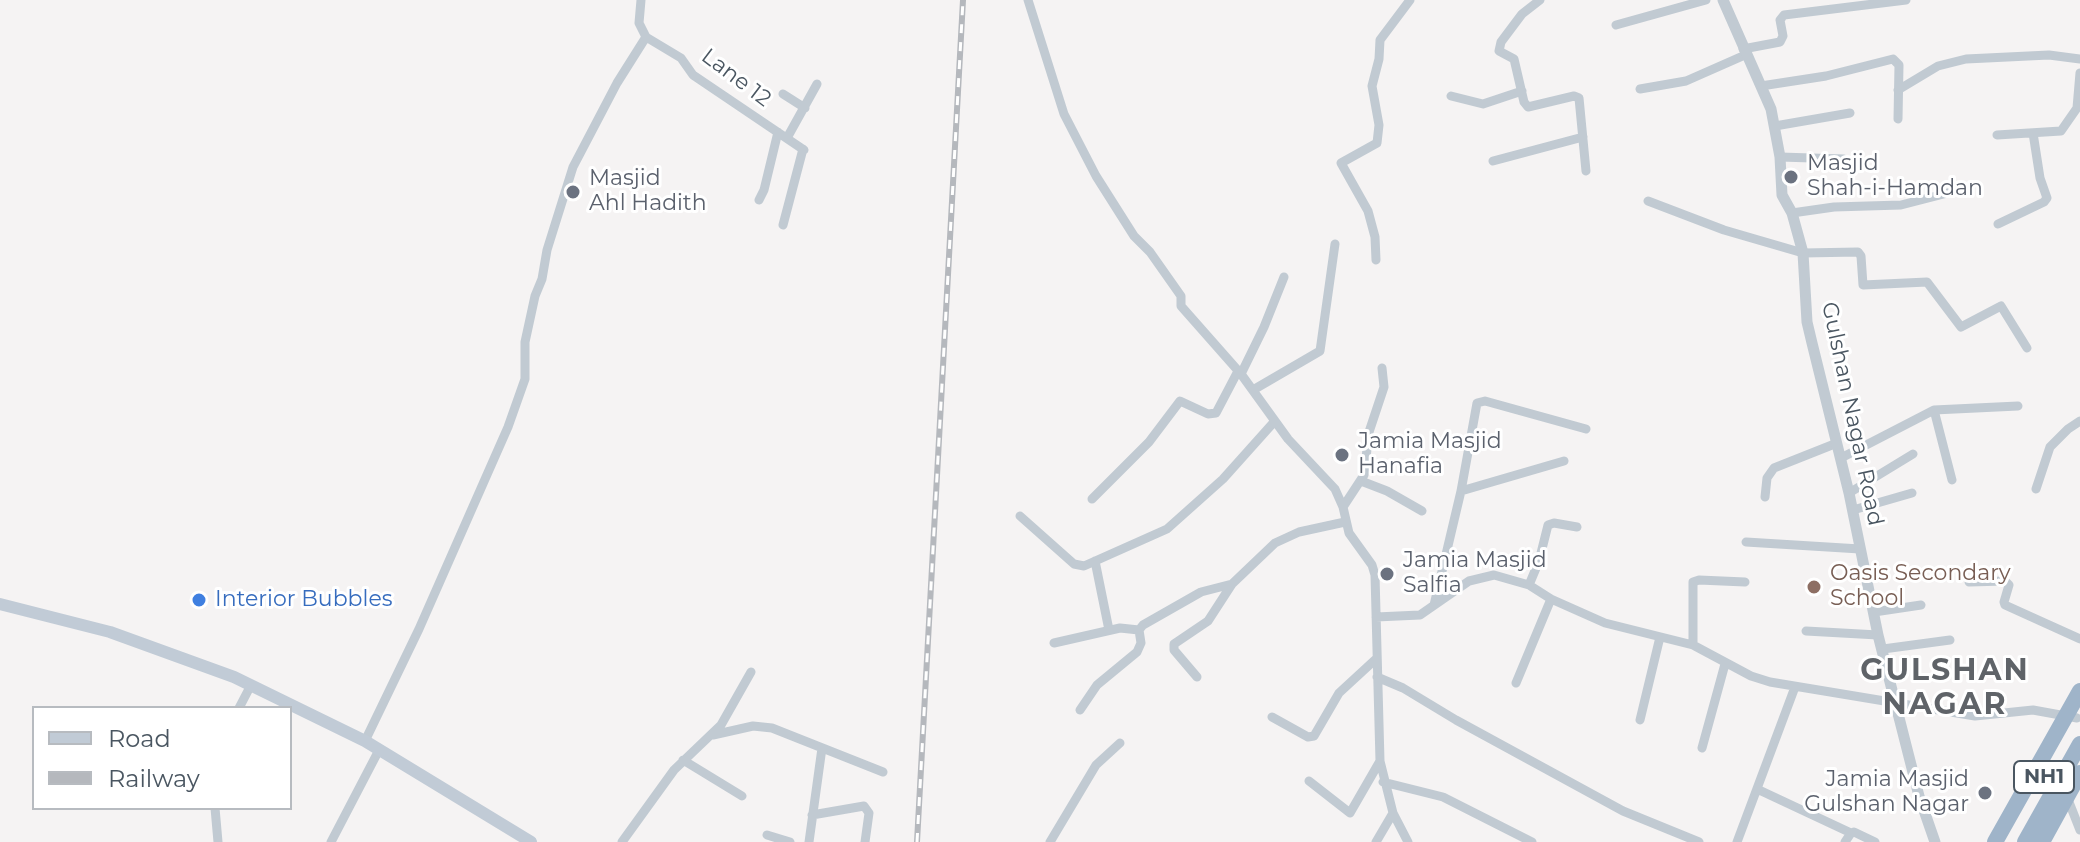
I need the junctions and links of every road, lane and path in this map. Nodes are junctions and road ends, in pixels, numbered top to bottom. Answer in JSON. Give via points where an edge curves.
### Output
{"nodes":[{"id":1,"x":641,"y":0,"type":"edge"},
{"id":2,"x":1028,"y":0,"type":"edge"},
{"id":3,"x":1410,"y":0,"type":"edge"},
{"id":4,"x":1540,"y":0,"type":"edge"},
{"id":5,"x":1706,"y":0,"type":"edge"},
{"id":6,"x":1723,"y":0,"type":"edge"},
{"id":7,"x":1906,"y":0,"type":"edge"},
{"id":8,"x":1616,"y":25,"type":"dead end"},
{"id":9,"x":646,"y":37,"type":"junction"},
{"id":10,"x":1744,"y":52,"type":"junction"},
{"id":11,"x":2080,"y":59,"type":"edge"},
{"id":12,"x":2080,"y":73,"type":"edge"},
{"id":13,"x":817,"y":84,"type":"dead end"},
{"id":14,"x":1761,"y":86,"type":"junction"},
{"id":15,"x":1640,"y":89,"type":"dead end"},
{"id":16,"x":1898,"y":90,"type":"junction"},
{"id":17,"x":1522,"y":91,"type":"junction"},
{"id":18,"x":783,"y":94,"type":"dead end"},
{"id":19,"x":1451,"y":96,"type":"dead end"},
{"id":20,"x":805,"y":108,"type":"junction"},
{"id":21,"x":1850,"y":113,"type":"dead end"},
{"id":22,"x":1898,"y":119,"type":"dead end"},
{"id":23,"x":1775,"y":126,"type":"junction"},
{"id":24,"x":2033,"y":133,"type":"junction"},
{"id":25,"x":783,"y":135,"type":"junction"},
{"id":26,"x":1997,"y":135,"type":"dead end"},
{"id":27,"x":1583,"y":137,"type":"junction"},
{"id":28,"x":1780,"y":157,"type":"junction"},
{"id":29,"x":1844,"y":159,"type":"dead end"},
{"id":30,"x":1493,"y":161,"type":"dead end"},
{"id":31,"x":1586,"y":171,"type":"dead end"},
{"id":32,"x":1967,"y":188,"type":"dead end"},
{"id":33,"x":759,"y":200,"type":"dead end"},
{"id":34,"x":1648,"y":201,"type":"dead end"},
{"id":35,"x":1792,"y":213,"type":"junction"},
{"id":36,"x":1998,"y":224,"type":"dead end"},
{"id":37,"x":783,"y":225,"type":"dead end"},
{"id":38,"x":1335,"y":244,"type":"dead end"},
{"id":39,"x":1803,"y":253,"type":"junction"},
{"id":40,"x":1376,"y":260,"type":"dead end"},
{"id":41,"x":1284,"y":277,"type":"dead end"},
{"id":42,"x":2027,"y":348,"type":"dead end"},
{"id":43,"x":1382,"y":368,"type":"dead end"},
{"id":44,"x":1239,"y":372,"type":"junction"},
{"id":45,"x":1253,"y":390,"type":"junction"},
{"id":46,"x":2018,"y":406,"type":"dead end"},
{"id":47,"x":1934,"y":410,"type":"junction"},
{"id":48,"x":2080,"y":421,"type":"edge"},
{"id":49,"x":1274,"y":422,"type":"junction"},
{"id":50,"x":1586,"y":429,"type":"dead end"},
{"id":51,"x":1837,"y":443,"type":"junction"},
{"id":52,"x":1913,"y":454,"type":"dead end"},
{"id":53,"x":1841,"y":458,"type":"junction"},
{"id":54,"x":1564,"y":461,"type":"dead end"},
{"id":55,"x":1952,"y":480,"type":"dead end"},
{"id":56,"x":1361,"y":481,"type":"junction"},
{"id":57,"x":2036,"y":489,"type":"dead end"},
{"id":58,"x":1461,"y":491,"type":"junction"},
{"id":59,"x":1849,"y":493,"type":"junction"},
{"id":60,"x":1912,"y":493,"type":"dead end"},
{"id":61,"x":1765,"y":497,"type":"dead end"},
{"id":62,"x":1092,"y":499,"type":"dead end"},
{"id":63,"x":1343,"y":507,"type":"junction"},
{"id":64,"x":1853,"y":510,"type":"junction"},
{"id":65,"x":1422,"y":511,"type":"dead end"},
{"id":66,"x":1020,"y":516,"type":"dead end"},
{"id":67,"x":1345,"y":522,"type":"junction"},
{"id":68,"x":1577,"y":527,"type":"dead end"},
{"id":69,"x":1746,"y":542,"type":"dead end"},
{"id":70,"x":1860,"y":549,"type":"junction"},
{"id":71,"x":1095,"y":561,"type":"junction"},
{"id":72,"x":1745,"y":582,"type":"dead end"},
{"id":73,"x":1969,"y":582,"type":"dead end"},
{"id":74,"x":1232,"y":584,"type":"junction"},
{"id":75,"x":1529,"y":585,"type":"junction"},
{"id":76,"x":1551,"y":599,"type":"junction"},
{"id":77,"x":0,"y":604,"type":"edge"},
{"id":78,"x":1434,"y":605,"type":"junction"},
{"id":79,"x":1921,"y":605,"type":"dead end"},
{"id":80,"x":1874,"y":612,"type":"junction"},
{"id":81,"x":1376,"y":617,"type":"junction"},
{"id":82,"x":1109,"y":630,"type":"junction"},
{"id":83,"x":1139,"y":630,"type":"junction"},
{"id":84,"x":1806,"y":631,"type":"dead end"},
{"id":85,"x":1878,"y":635,"type":"junction"},
{"id":86,"x":1660,"y":637,"type":"junction"},
{"id":87,"x":2080,"y":639,"type":"edge"},
{"id":88,"x":1950,"y":640,"type":"dead end"},
{"id":89,"x":1054,"y":643,"type":"dead end"},
{"id":90,"x":1693,"y":645,"type":"junction"},
{"id":91,"x":1883,"y":649,"type":"junction"},
{"id":92,"x":1377,"y":658,"type":"junction"},
{"id":93,"x":1725,"y":664,"type":"junction"},
{"id":94,"x":751,"y":672,"type":"dead end"},
{"id":95,"x":1197,"y":677,"type":"dead end"},
{"id":96,"x":1377,"y":677,"type":"junction"},
{"id":97,"x":1516,"y":683,"type":"dead end"},
{"id":98,"x":251,"y":685,"type":"junction"},
{"id":99,"x":1795,"y":687,"type":"junction"},
{"id":100,"x":2080,"y":691,"type":"edge"},
{"id":101,"x":1896,"y":701,"type":"junction"},
{"id":102,"x":240,"y":706,"type":"edge"},
{"id":103,"x":1080,"y":710,"type":"dead end"},
{"id":104,"x":2075,"y":715,"type":"edge"},
{"id":105,"x":1272,"y":717,"type":"dead end"},
{"id":106,"x":1640,"y":720,"type":"dead end"},
{"id":107,"x":710,"y":736,"type":"junction"},
{"id":108,"x":365,"y":741,"type":"junction"},
{"id":109,"x":1120,"y":743,"type":"dead end"},
{"id":110,"x":2080,"y":744,"type":"edge"},
{"id":111,"x":822,"y":748,"type":"junction"},
{"id":112,"x":1702,"y":748,"type":"dead end"},
{"id":113,"x":379,"y":750,"type":"junction"},
{"id":114,"x":683,"y":760,"type":"junction"},
{"id":115,"x":1380,"y":761,"type":"junction"},
{"id":116,"x":883,"y":772,"type":"dead end"},
{"id":117,"x":2080,"y":773,"type":"edge"},
{"id":118,"x":1309,"y":781,"type":"dead end"},
{"id":119,"x":1383,"y":782,"type":"junction"},
{"id":120,"x":1757,"y":789,"type":"junction"},
{"id":121,"x":742,"y":796,"type":"dead end"},
{"id":122,"x":2067,"y":797,"type":"junction"},
{"id":123,"x":215,"y":810,"type":"edge"},
{"id":124,"x":1393,"y":813,"type":"junction"},
{"id":125,"x":812,"y":815,"type":"junction"},
{"id":126,"x":2080,"y":830,"type":"edge"},
{"id":127,"x":767,"y":835,"type":"dead end"},
{"id":128,"x":1848,"y":838,"type":"edge"},
{"id":129,"x":218,"y":842,"type":"edge"},
{"id":130,"x":331,"y":842,"type":"edge"},
{"id":131,"x":531,"y":842,"type":"edge"},
{"id":132,"x":622,"y":842,"type":"edge"},
{"id":133,"x":790,"y":842,"type":"edge"},
{"id":134,"x":809,"y":842,"type":"edge"},
{"id":135,"x":865,"y":842,"type":"edge"},
{"id":136,"x":1050,"y":842,"type":"edge"},
{"id":137,"x":1376,"y":842,"type":"edge"},
{"id":138,"x":1408,"y":842,"type":"edge"},
{"id":139,"x":1532,"y":842,"type":"edge"},
{"id":140,"x":1699,"y":842,"type":"edge"},
{"id":141,"x":1737,"y":842,"type":"edge"},
{"id":142,"x":1875,"y":842,"type":"edge"},
{"id":143,"x":1935,"y":842,"type":"edge"},
{"id":144,"x":1995,"y":842,"type":"edge"},
{"id":145,"x":2008,"y":842,"type":"edge"},
{"id":146,"x":2025,"y":842,"type":"edge"},
{"id":147,"x":2042,"y":842,"type":"edge"}],
"edges":[{"from":1,"to":9,"type":"street","via":[[639,23]]},
{"from":2,"to":44,"type":"street","via":[[1064,114],[1096,176],[1181,296],[1181,306]]},
{"from":3,"to":40,"type":"street","via":[[1380,40],[1372,86],[1377,143],[1341,163],[1368,211]]},
{"from":4,"to":17,"type":"street","via":[[1522,14],[1499,51],[1514,59]]},
{"from":5,"to":8,"type":"street"},
{"from":6,"to":10,"type":"street","name":"Gulshan Nagar Road"},
{"from":7,"to":10,"type":"street","via":[[1784,15],[1780,42]]},
{"from":9,"to":25,"type":"street","name":"Lane 12"},
{"from":9,"to":108,"type":"street","via":[[573,167],[535,296],[525,342],[525,379],[512,415]]},
{"from":10,"to":14,"type":"street","name":"Gulshan Nagar Road"},
{"from":10,"to":15,"type":"street","via":[[1686,81]]},
{"from":11,"to":16,"type":"street","via":[[1966,59],[1938,66]]},
{"from":12,"to":24,"type":"street","via":[[2077,108],[2064,128]]},
{"from":13,"to":20,"type":"street"},
{"from":14,"to":16,"type":"street","via":[[1893,59],[1899,65]]},
{"from":14,"to":23,"type":"street","name":"Gulshan Nagar Road"},
{"from":16,"to":22,"type":"street"},
{"from":17,"to":19,"type":"street","via":[[1483,104]]},
{"from":17,"to":27,"type":"street","via":[[1528,107],[1577,96]]},
{"from":18,"to":20,"type":"street"},
{"from":20,"to":25,"type":"street"},
{"from":21,"to":23,"type":"street"},
{"from":23,"to":28,"type":"street","name":"Gulshan Nagar Road"},
{"from":24,"to":26,"type":"street"},
{"from":24,"to":36,"type":"street","via":[[2047,198]]},
{"from":25,"to":33,"type":"street"},
{"from":25,"to":37,"type":"street","name":"Lane 12","via":[[803,149]]},
{"from":27,"to":30,"type":"street"},
{"from":27,"to":31,"type":"street"},
{"from":28,"to":29,"type":"street"},
{"from":28,"to":35,"type":"street","name":"Gulshan Nagar Road","via":[[1782,195]]},
{"from":32,"to":35,"type":"street","via":[[1901,205]]},
{"from":34,"to":39,"type":"street"},
{"from":35,"to":39,"type":"street","name":"Gulshan Nagar Road"},
{"from":38,"to":45,"type":"street","via":[[1320,351]]},
{"from":39,"to":42,"type":"street","via":[[1858,252],[1865,286],[1927,282],[1961,327],[2001,306]]},
{"from":39,"to":51,"type":"street","name":"Gulshan Nagar Road","via":[[1807,322]]},
{"from":41,"to":44,"type":"street"},
{"from":43,"to":56,"type":"street","via":[[1384,387]]},
{"from":44,"to":45,"type":"street"},
{"from":44,"to":62,"type":"street","via":[[1216,413],[1180,401],[1149,442]]},
{"from":45,"to":49,"type":"street"},
{"from":46,"to":47,"type":"street"},
{"from":47,"to":53,"type":"street"},
{"from":47,"to":55,"type":"street"},
{"from":48,"to":57,"type":"street","via":[[2050,447]]},
{"from":49,"to":63,"type":"street","via":[[1335,489]]},
{"from":49,"to":71,"type":"street","via":[[1223,479],[1167,529]]},
{"from":50,"to":58,"type":"street","via":[[1481,401],[1475,408]]},
{"from":51,"to":53,"type":"street","name":"Gulshan Nagar Road"},
{"from":51,"to":61,"type":"street","via":[[1774,468]]},
{"from":52,"to":59,"type":"street"},
{"from":53,"to":59,"type":"street","name":"Gulshan Nagar Road"},
{"from":54,"to":58,"type":"street"},
{"from":56,"to":63,"type":"street"},
{"from":56,"to":65,"type":"street"},
{"from":58,"to":78,"type":"street"},
{"from":59,"to":64,"type":"street","name":"Gulshan Nagar Road"},
{"from":60,"to":64,"type":"street"},
{"from":63,"to":67,"type":"street"},
{"from":64,"to":70,"type":"street","name":"Gulshan Nagar Road"},
{"from":66,"to":71,"type":"street","via":[[1074,564]]},
{"from":67,"to":74,"type":"street","via":[[1275,543]]},
{"from":67,"to":81,"type":"street","via":[[1374,570]]},
{"from":68,"to":75,"type":"street","via":[[1548,525]]},
{"from":69,"to":70,"type":"street"},
{"from":70,"to":80,"type":"street","name":"Gulshan Nagar Road"},
{"from":71,"to":82,"type":"street"},
{"from":72,"to":90,"type":"street","via":[[1693,582]]},
{"from":73,"to":87,"type":"street","via":[[2005,581],[2005,605]]},
{"from":74,"to":83,"type":"street","via":[[1201,592]]},
{"from":74,"to":95,"type":"street","via":[[1208,621],[1172,647]]},
{"from":75,"to":76,"type":"street"},
{"from":75,"to":78,"type":"street","via":[[1485,575]]},
{"from":76,"to":86,"type":"street","via":[[1605,623]]},
{"from":76,"to":97,"type":"street"},
{"from":77,"to":98,"type":"main road","via":[[110,632]]},
{"from":78,"to":81,"type":"street","via":[[1413,617]]},
{"from":79,"to":80,"type":"street"},
{"from":80,"to":85,"type":"street","name":"Gulshan Nagar Road"},
{"from":81,"to":92,"type":"street"},
{"from":82,"to":83,"type":"street"},
{"from":82,"to":89,"type":"street"},
{"from":83,"to":103,"type":"street","via":[[1137,652],[1097,685]]},
{"from":84,"to":85,"type":"street"},
{"from":85,"to":91,"type":"street","name":"Gulshan Nagar Road"},
{"from":86,"to":90,"type":"street"},
{"from":86,"to":106,"type":"street"},
{"from":88,"to":91,"type":"street"},
{"from":90,"to":93,"type":"street"},
{"from":91,"to":101,"type":"street","name":"Gulshan Nagar Road"},
{"from":92,"to":96,"type":"street"},
{"from":92,"to":105,"type":"street","via":[[1339,693],[1314,736]]},
{"from":93,"to":99,"type":"street","via":[[1760,680]]},
{"from":93,"to":112,"type":"street"},
{"from":94,"to":107,"type":"street"},
{"from":96,"to":115,"type":"street"},
{"from":96,"to":140,"type":"street","via":[[1623,811]]},
{"from":98,"to":102,"type":"street"},
{"from":98,"to":108,"type":"main road"},
{"from":99,"to":101,"type":"street"},
{"from":99,"to":120,"type":"street"},
{"from":100,"to":104,"type":"highway"},
{"from":101,"to":104,"type":"street","via":[[1975,716],[2033,710]]},
{"from":101,"to":143,"type":"street","name":"Gulshan Nagar Road"},
{"from":104,"to":144,"type":"highway"},
{"from":104,"to":145,"type":"highway","number":"NH1"},
{"from":107,"to":111,"type":"street","via":[[764,727]]},
{"from":107,"to":114,"type":"street"},
{"from":108,"to":113,"type":"main road"},
{"from":109,"to":136,"type":"street","via":[[1096,765]]},
{"from":110,"to":146,"type":"highway","number":"NH1"},
{"from":111,"to":116,"type":"street"},
{"from":111,"to":125,"type":"street"},
{"from":113,"to":130,"type":"street"},
{"from":113,"to":131,"type":"main road"},
{"from":114,"to":121,"type":"street"},
{"from":114,"to":132,"type":"street"},
{"from":115,"to":118,"type":"street","via":[[1350,813]]},
{"from":115,"to":119,"type":"street"},
{"from":117,"to":122,"type":"highway"},
{"from":119,"to":124,"type":"street"},
{"from":119,"to":139,"type":"street","via":[[1443,797]]},
{"from":120,"to":128,"type":"street"},
{"from":120,"to":141,"type":"street"},
{"from":122,"to":126,"type":"street"},
{"from":122,"to":147,"type":"highway"},
{"from":123,"to":129,"type":"street"},
{"from":124,"to":137,"type":"street"},
{"from":124,"to":138,"type":"street"},
{"from":125,"to":134,"type":"street"},
{"from":125,"to":135,"type":"street","via":[[864,806],[869,813]]},
{"from":127,"to":133,"type":"street"},
{"from":128,"to":142,"type":"street","via":[[1858,833]]}]}
